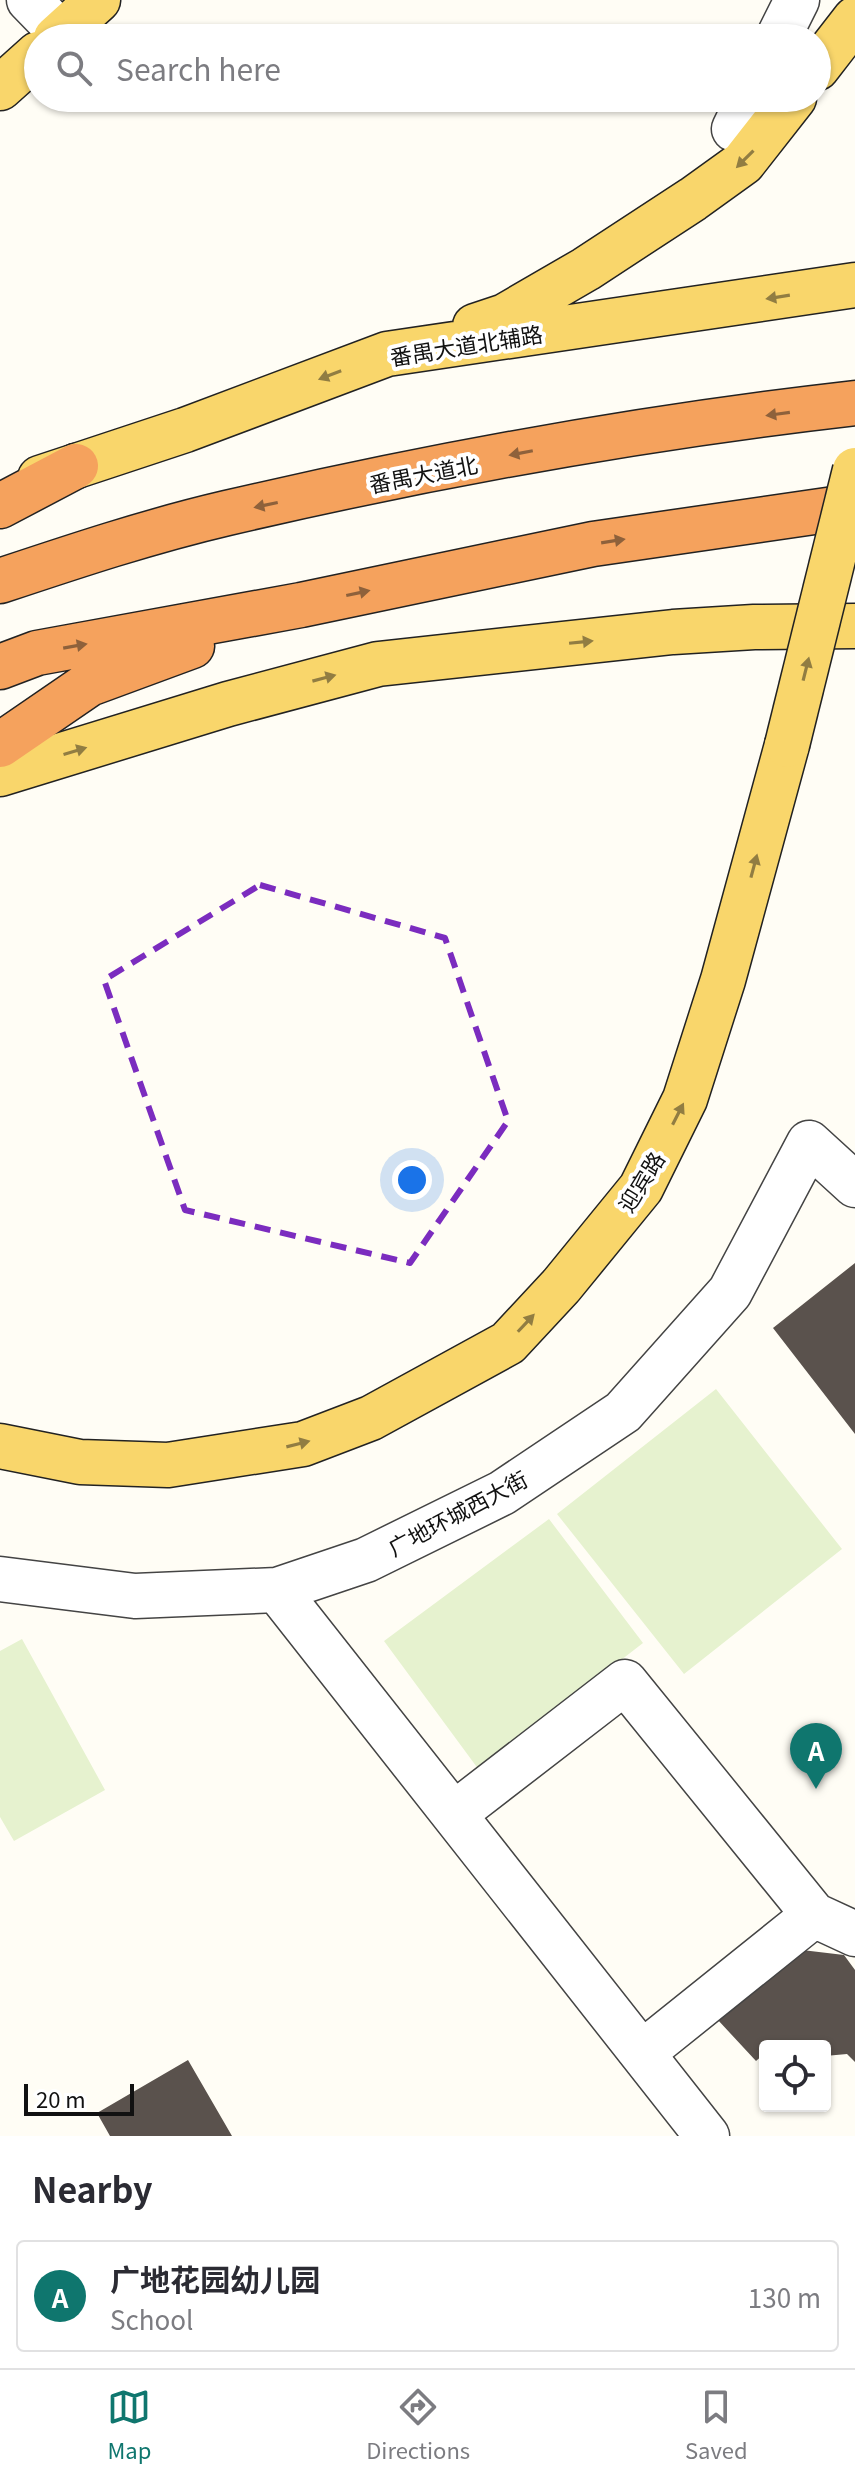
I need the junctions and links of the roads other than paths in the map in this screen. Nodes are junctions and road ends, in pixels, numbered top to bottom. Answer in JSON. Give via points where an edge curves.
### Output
{"nodes":[{"id":1,"x":29,"y":0,"type":"edge"},
{"id":2,"x":98,"y":0,"type":"edge"},
{"id":3,"x":797,"y":0,"type":"edge"},
{"id":4,"x":855,"y":19,"type":"edge"},
{"id":5,"x":42,"y":24,"type":"edge"},
{"id":6,"x":72,"y":24,"type":"edge"},
{"id":7,"x":785,"y":24,"type":"edge"},
{"id":8,"x":831,"y":50,"type":"edge"},
{"id":9,"x":24,"y":67,"type":"edge"},
{"id":10,"x":0,"y":88,"type":"edge"},
{"id":11,"x":783,"y":112,"type":"edge"},
{"id":12,"x":855,"y":285,"type":"edge"},
{"id":13,"x":387,"y":354,"type":"junction"},
{"id":14,"x":855,"y":403,"type":"edge"},
{"id":15,"x":76,"y":466,"type":"junction"},
{"id":16,"x":855,"y":470,"type":"edge"},
{"id":17,"x":0,"y":491,"type":"edge"},
{"id":18,"x":0,"y":506,"type":"edge"},
{"id":19,"x":855,"y":506,"type":"edge"},
{"id":20,"x":0,"y":581,"type":"edge"},
{"id":21,"x":301,"y":605,"type":"junction"},
{"id":22,"x":855,"y":626,"type":"edge"},
{"id":23,"x":0,"y":667,"type":"edge"},
{"id":24,"x":0,"y":745,"type":"edge"},
{"id":25,"x":0,"y":774,"type":"edge"},
{"id":26,"x":855,"y":1185,"type":"edge"},
{"id":27,"x":0,"y":1419,"type":"edge"},
{"id":28,"x":0,"y":1446,"type":"edge"},
{"id":29,"x":242,"y":1454,"type":"junction"},
{"id":30,"x":0,"y":1579,"type":"edge"},
{"id":31,"x":277,"y":1590,"type":"junction"},
{"id":32,"x":454,"y":1814,"type":"junction"},
{"id":33,"x":814,"y":1915,"type":"junction"},
{"id":34,"x":855,"y":1934,"type":"edge"},
{"id":35,"x":642,"y":2053,"type":"junction"},
{"id":36,"x":707,"y":2136,"type":"edge"}],
"edges":[{"from":1,"to":5,"type":"street"},
{"from":2,"to":6,"type":"main road"},
{"from":3,"to":7,"type":"street"},
{"from":4,"to":8,"type":"main road"},
{"from":9,"to":10,"type":"main road"},
{"from":11,"to":13,"type":"main road","one_way":true,"via":[[743,163],[586,269],[505,316]]},
{"from":12,"to":13,"type":"main road","name":"番禺大道北辅路","one_way":true},
{"from":13,"to":15,"type":"main road","name":"番禺大道北辅路","one_way":true},
{"from":14,"to":20,"type":"highway","name":"番禺大道北","one_way":true,"via":[[552,447],[226,513]]},
{"from":15,"to":17,"type":"main road","name":"番禺大道北辅路"},
{"from":15,"to":18,"type":"highway"},
{"from":29,"to":16,"type":"main road","name":"迎宾路","one_way":true,"bridge":true,"via":[[303,1444],[371,1418],[508,1343],[641,1188],[685,1099],[723,980]]},
{"from":21,"to":19,"type":"highway","one_way":true,"via":[[593,544]]},
{"from":23,"to":21,"type":"highway","one_way":true,"via":[[37,653]]},
{"from":21,"to":24,"type":"highway","via":[[89,684]]},
{"from":25,"to":22,"type":"main road","one_way":true,"via":[[378,664],[673,632]]},
{"from":26,"to":31,"type":"street","name":"广地环城西大街","via":[[809,1143],[730,1292],[623,1412],[502,1493],[366,1560]]},
{"from":27,"to":29,"type":"main road","via":[[139,1448]]},
{"from":28,"to":29,"type":"main road","name":"迎宾路","via":[[80,1462],[168,1465]]},
{"from":30,"to":31,"type":"street","name":"广地环城西大街","via":[[135,1596]]},
{"from":31,"to":32,"type":"street"},
{"from":32,"to":33,"type":"street","via":[[625,1682]]},
{"from":32,"to":35,"type":"street"},
{"from":33,"to":34,"type":"street"},
{"from":33,"to":35,"type":"street"},
{"from":35,"to":36,"type":"street"}]}
